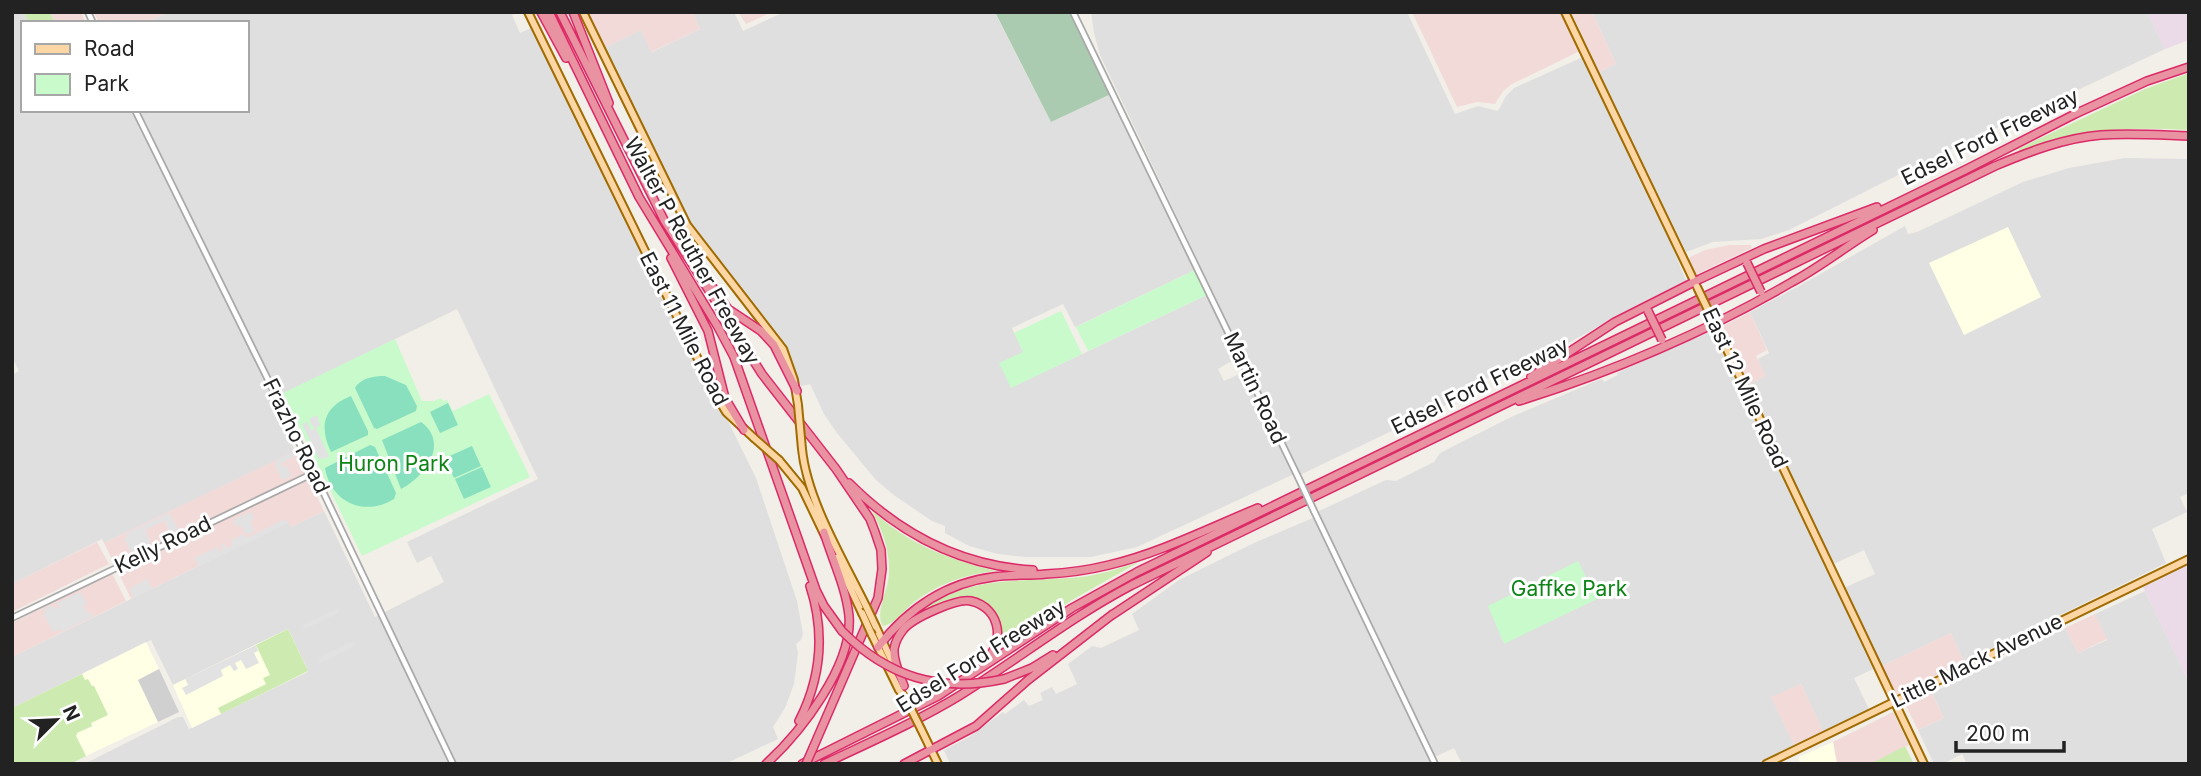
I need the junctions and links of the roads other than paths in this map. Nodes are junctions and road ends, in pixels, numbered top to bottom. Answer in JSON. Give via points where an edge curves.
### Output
{"nodes":[{"id":1,"x":528,"y":12,"type":"edge"},
{"id":2,"x":541,"y":12,"type":"edge"},
{"id":3,"x":549,"y":12,"type":"edge"},
{"id":4,"x":561,"y":12,"type":"edge"},
{"id":5,"x":573,"y":12,"type":"edge"},
{"id":6,"x":583,"y":12,"type":"edge"},
{"id":7,"x":1073,"y":12,"type":"edge"},
{"id":8,"x":1565,"y":12,"type":"edge"},
{"id":9,"x":2189,"y":65,"type":"edge"},
{"id":10,"x":591,"y":100,"type":"junction"},
{"id":11,"x":136,"y":112,"type":"edge"},
{"id":12,"x":2189,"y":136,"type":"edge"},
{"id":13,"x":1965,"y":170,"type":"junction"},
{"id":14,"x":643,"y":180,"type":"junction"},
{"id":15,"x":1903,"y":211,"type":"junction"},
{"id":16,"x":676,"y":239,"type":"junction"},
{"id":17,"x":665,"y":241,"type":"junction"},
{"id":18,"x":1744,"y":261,"type":"junction"},
{"id":19,"x":1696,"y":284,"type":"junction"},
{"id":20,"x":1760,"y":296,"type":"junction"},
{"id":21,"x":1649,"y":308,"type":"junction"},
{"id":22,"x":1714,"y":324,"type":"junction"},
{"id":23,"x":1666,"y":342,"type":"junction"},
{"id":24,"x":1513,"y":389,"type":"junction"},
{"id":25,"x":797,"y":391,"type":"junction"},
{"id":26,"x":1494,"y":410,"type":"junction"},
{"id":27,"x":744,"y":430,"type":"junction"},
{"id":28,"x":803,"y":463,"type":"junction"},
{"id":29,"x":788,"y":469,"type":"junction"},
{"id":30,"x":836,"y":469,"type":"junction"},
{"id":31,"x":314,"y":473,"type":"junction"},
{"id":32,"x":1292,"y":497,"type":"junction"},
{"id":33,"x":788,"y":513,"type":"junction"},
{"id":34,"x":824,"y":532,"type":"junction"},
{"id":35,"x":1213,"y":546,"type":"junction"},
{"id":36,"x":2189,"y":559,"type":"edge"},
{"id":37,"x":1076,"y":571,"type":"junction"},
{"id":38,"x":1114,"y":614,"type":"junction"},
{"id":39,"x":12,"y":618,"type":"edge"},
{"id":40,"x":880,"y":644,"type":"junction"},
{"id":41,"x":967,"y":679,"type":"junction"},
{"id":42,"x":904,"y":686,"type":"junction"},
{"id":43,"x":906,"y":699,"type":"junction"},
{"id":44,"x":1894,"y":701,"type":"junction"},
{"id":45,"x":784,"y":745,"type":"junction"},
{"id":46,"x":931,"y":750,"type":"junction"},
{"id":47,"x":453,"y":764,"type":"edge"},
{"id":48,"x":766,"y":764,"type":"edge"},
{"id":49,"x":804,"y":764,"type":"edge"},
{"id":50,"x":824,"y":764,"type":"edge"},
{"id":51,"x":904,"y":764,"type":"edge"},
{"id":52,"x":938,"y":764,"type":"edge"},
{"id":53,"x":1434,"y":764,"type":"edge"},
{"id":54,"x":1766,"y":764,"type":"edge"},
{"id":55,"x":1924,"y":764,"type":"edge"}],
"edges":[{"from":1,"to":27,"type":"main road","name":"East 11 Mile Road","via":[[714,392]]},
{"from":2,"to":10,"type":"highway"},
{"from":3,"to":10,"type":"highway","name":"Walter P Reuther Freeway"},
{"from":4,"to":14,"type":"highway","name":"Walter P Reuther Freeway"},
{"from":5,"to":14,"type":"highway"},
{"from":6,"to":25,"type":"main road","name":"East 11 Mile Road","via":[[687,225],[774,334]]},
{"from":7,"to":53,"type":"street","name":"Martin Road","bridge":true},
{"from":8,"to":19,"type":"main road","name":"East 12 Mile Road"},
{"from":9,"to":13,"type":"highway","name":"Edsel Ford Freeway","via":[[2075,114]]},
{"from":10,"to":17,"type":"highway","name":"Walter P Reuther Freeway"},
{"from":11,"to":31,"type":"street","name":"Frazho Road"},
{"from":12,"to":15,"type":"highway","name":"Edsel Ford Freeway","via":[[2099,135],[2054,145],[1995,166]]},
{"from":13,"to":18,"type":"highway"},
{"from":13,"to":24,"type":"highway","name":"Edsel Ford Freeway"},
{"from":14,"to":16,"type":"highway","name":"Walter P Reuther Freeway"},
{"from":15,"to":20,"type":"highway","via":[[1800,278]]},
{"from":15,"to":26,"type":"highway","name":"Edsel Ford Freeway"},
{"from":16,"to":25,"type":"highway","via":[[728,309],[774,345]]},
{"from":16,"to":30,"type":"highway","name":"Walter P Reuther Freeway","via":[[762,374]]},
{"from":17,"to":27,"type":"highway","via":[[708,331],[725,398]]},
{"from":17,"to":33,"type":"highway","name":"Walter P Reuther Freeway","via":[[734,357]]},
{"from":18,"to":19,"type":"highway"},
{"from":18,"to":20,"type":"highway","bridge":true},
{"from":19,"to":21,"type":"highway"},
{"from":19,"to":22,"type":"main road","name":"East 12 Mile Road","bridge":true},
{"from":20,"to":22,"type":"highway"},
{"from":21,"to":23,"type":"highway","bridge":true},
{"from":21,"to":24,"type":"highway","via":[[1609,326]]},
{"from":22,"to":23,"type":"highway"},
{"from":22,"to":44,"type":"main road","name":"East 12 Mile Road"},
{"from":23,"to":26,"type":"highway","via":[[1563,387]]},
{"from":24,"to":32,"type":"highway","name":"Edsel Ford Freeway"},
{"from":25,"to":28,"type":"main road","name":"East 11 Mile Road","bridge":true},
{"from":26,"to":35,"type":"highway","name":"Edsel Ford Freeway"},
{"from":27,"to":29,"type":"main road","name":"East 11 Mile Road","bridge":true},
{"from":28,"to":29,"type":"main road","via":[[798,470]]},
{"from":28,"to":40,"type":"main road","name":"East 11 Mile Road","bridge":true,"via":[[813,496]]},
{"from":29,"to":34,"type":"main road","name":"East 11 Mile Road"},
{"from":30,"to":37,"type":"highway","via":[[890,520],[949,552],[1017,569]]},
{"from":30,"to":49,"type":"highway","bridge":true,"via":[[872,525],[881,550],[881,578],[874,608]]},
{"from":31,"to":39,"type":"street","name":"Kelly Road"},
{"from":31,"to":47,"type":"street","name":"Frazho Road"},
{"from":32,"to":37,"type":"highway","via":[[1127,561]]},
{"from":32,"to":41,"type":"highway","name":"Edsel Ford Freeway","via":[[1108,587]]},
{"from":33,"to":38,"type":"highway","bridge":true,"via":[[816,590],[842,631],[880,662],[917,678],[962,685],[1003,679],[1042,662]]},
{"from":33,"to":45,"type":"highway","via":[[816,606],[820,646],[807,706]]},
{"from":34,"to":40,"type":"main road","name":"East 11 Mile Road","bridge":true},
{"from":34,"to":45,"type":"highway","via":[[847,603],[849,632],[828,685]]},
{"from":35,"to":38,"type":"highway"},
{"from":35,"to":50,"type":"highway","name":"Edsel Ford Freeway","via":[[1094,606],[938,708]]},
{"from":36,"to":44,"type":"main road","name":"Little Mack Avenue"},
{"from":37,"to":40,"type":"highway","via":[[994,576],[961,584],[914,610]]},
{"from":38,"to":46,"type":"highway","via":[[1028,680],[986,719]]},
{"from":40,"to":42,"type":"main road","name":"East 11 Mile Road"},
{"from":40,"to":43,"type":"main road","name":"East 11 Mile Road"},
{"from":41,"to":42,"type":"highway","via":[[990,657],[999,634],[986,609],[961,601],[901,631],[894,649]]},
{"from":41,"to":49,"type":"highway","name":"Edsel Ford Freeway"},
{"from":42,"to":43,"type":"main road","name":"East 11 Mile Road"},
{"from":43,"to":46,"type":"main road","name":"East 11 Mile Road","bridge":true},
{"from":44,"to":54,"type":"main road","name":"Little Mack Avenue"},
{"from":44,"to":55,"type":"main road","name":"East 12 Mile Road"},
{"from":45,"to":48,"type":"highway"},
{"from":46,"to":51,"type":"highway"},
{"from":46,"to":52,"type":"main road","name":"East 11 Mile Road"}]}
